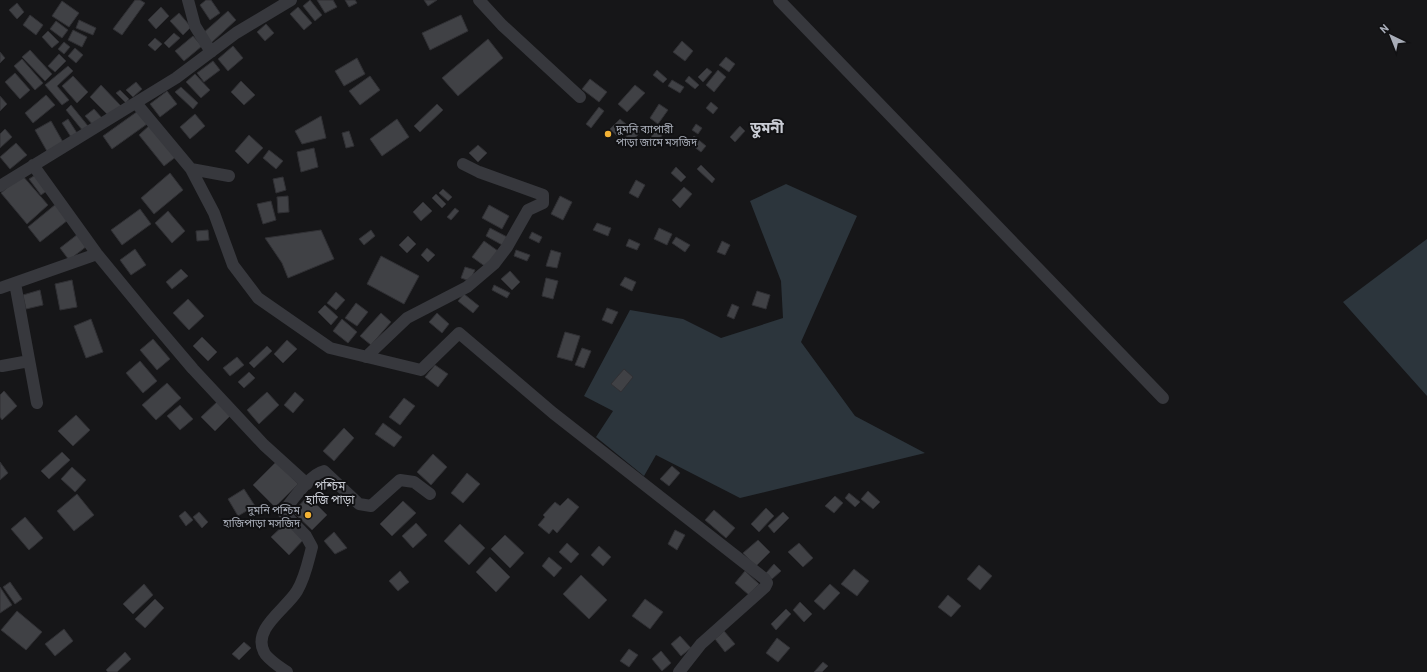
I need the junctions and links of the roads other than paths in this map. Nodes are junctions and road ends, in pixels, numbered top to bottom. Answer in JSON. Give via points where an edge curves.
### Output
{"nodes":[{"id":1,"x":188,"y":0,"type":"edge"},
{"id":2,"x":291,"y":0,"type":"edge"},
{"id":3,"x":479,"y":0,"type":"edge"},
{"id":4,"x":779,"y":0,"type":"edge"},
{"id":5,"x":211,"y":52,"type":"junction"},
{"id":6,"x":580,"y":97,"type":"dead end"},
{"id":7,"x":136,"y":103,"type":"junction"},
{"id":8,"x":463,"y":164,"type":"dead end"},
{"id":9,"x":33,"y":165,"type":"junction"},
{"id":10,"x":191,"y":169,"type":"junction"},
{"id":11,"x":229,"y":176,"type":"dead end"},
{"id":12,"x":0,"y":186,"type":"edge"},
{"id":13,"x":97,"y":254,"type":"junction"},
{"id":14,"x":15,"y":283,"type":"junction"},
{"id":15,"x":0,"y":288,"type":"edge"},
{"id":16,"x":366,"y":357,"type":"junction"},
{"id":17,"x":29,"y":361,"type":"junction"},
{"id":18,"x":2,"y":366,"type":"dead end"},
{"id":19,"x":1163,"y":398,"type":"dead end"},
{"id":20,"x":37,"y":403,"type":"dead end"},
{"id":21,"x":307,"y":484,"type":"junction"},
{"id":22,"x":430,"y":494,"type":"dead end"},
{"id":23,"x":287,"y":672,"type":"edge"},
{"id":24,"x":679,"y":672,"type":"edge"}],
"edges":[{"from":1,"to":5,"type":"street","via":[[195,26]]},
{"from":2,"to":5,"type":"street","via":[[236,33]]},
{"from":3,"to":6,"type":"street","via":[[502,25]]},
{"from":4,"to":19,"type":"street"},
{"from":5,"to":7,"type":"street"},
{"from":7,"to":9,"type":"street"},
{"from":7,"to":10,"type":"street"},
{"from":8,"to":16,"type":"street","via":[[542,196],[543,203],[528,210],[494,264],[467,287],[407,318]]},
{"from":9,"to":12,"type":"street"},
{"from":9,"to":13,"type":"street"},
{"from":10,"to":11,"type":"street"},
{"from":10,"to":16,"type":"street","via":[[214,213],[233,265],[258,298],[330,348]]},
{"from":13,"to":14,"type":"street"},
{"from":13,"to":21,"type":"street","via":[[193,369],[264,445]]},
{"from":14,"to":15,"type":"street"},
{"from":14,"to":17,"type":"street"},
{"from":16,"to":24,"type":"street","via":[[421,370],[459,333],[559,418],[766,579],[765,587],[701,644]]},
{"from":17,"to":18,"type":"street"},
{"from":17,"to":20,"type":"street"},
{"from":21,"to":22,"type":"street","via":[[319,472],[324,472],[359,504],[371,506],[400,480],[414,482]]},
{"from":21,"to":23,"type":"street","via":[[283,512],[306,536],[312,547],[306,569],[298,590],[264,628],[261,641],[264,653]]}]}
